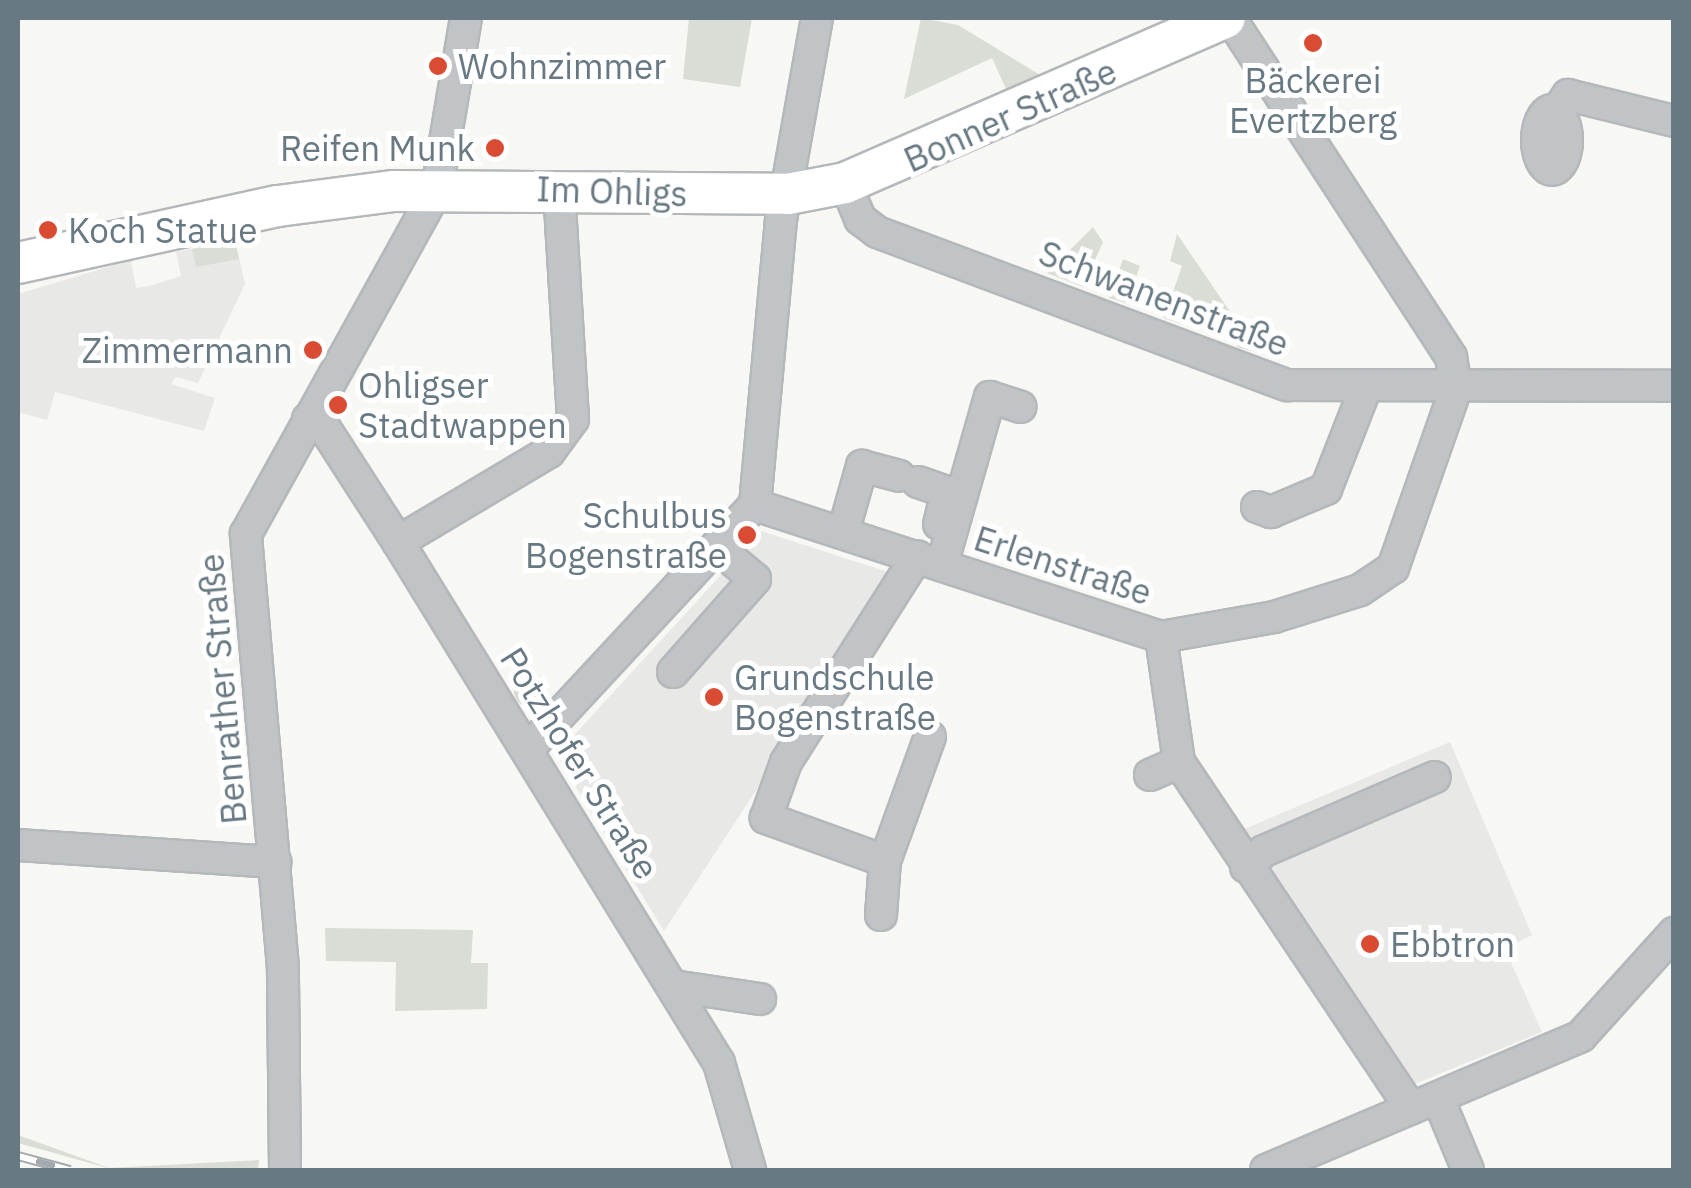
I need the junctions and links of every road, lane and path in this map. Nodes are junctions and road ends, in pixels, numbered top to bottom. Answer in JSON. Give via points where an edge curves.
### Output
{"nodes":[{"id":1,"x":466,"y":18,"type":"edge"},
{"id":2,"x":817,"y":18,"type":"edge"},
{"id":3,"x":1228,"y":18,"type":"edge"},
{"id":4,"x":1556,"y":113,"type":"dead end"},
{"id":5,"x":1674,"y":121,"type":"edge"},
{"id":6,"x":845,"y":184,"type":"junction"},
{"id":7,"x":437,"y":189,"type":"junction"},
{"id":8,"x":559,"y":189,"type":"junction"},
{"id":9,"x":788,"y":194,"type":"junction"},
{"id":10,"x":18,"y":263,"type":"edge"},
{"id":11,"x":1674,"y":386,"type":"edge"},
{"id":12,"x":1366,"y":387,"type":"junction"},
{"id":13,"x":1456,"y":388,"type":"junction"},
{"id":14,"x":1020,"y":407,"type":"dead end"},
{"id":15,"x":308,"y":419,"type":"junction"},
{"id":16,"x":755,"y":505,"type":"junction"},
{"id":17,"x":1257,"y":507,"type":"dead end"},
{"id":18,"x":842,"y":533,"type":"junction"},
{"id":19,"x":398,"y":542,"type":"junction"},
{"id":20,"x":718,"y":548,"type":"junction"},
{"id":21,"x":929,"y":560,"type":"junction"},
{"id":22,"x":1161,"y":636,"type":"junction"},
{"id":23,"x":673,"y":672,"type":"dead end"},
{"id":24,"x":930,"y":737,"type":"dead end"},
{"id":25,"x":528,"y":750,"type":"junction"},
{"id":26,"x":1179,"y":762,"type":"junction"},
{"id":27,"x":1150,"y":775,"type":"dead end"},
{"id":28,"x":1435,"y":777,"type":"dead end"},
{"id":29,"x":18,"y":845,"type":"edge"},
{"id":30,"x":886,"y":861,"type":"junction"},
{"id":31,"x":276,"y":862,"type":"junction"},
{"id":32,"x":1246,"y":867,"type":"junction"},
{"id":33,"x":881,"y":915,"type":"dead end"},
{"id":34,"x":1674,"y":933,"type":"edge"},
{"id":35,"x":674,"y":986,"type":"junction"},
{"id":36,"x":760,"y":999,"type":"dead end"},
{"id":37,"x":1424,"y":1104,"type":"junction"},
{"id":38,"x":285,"y":1170,"type":"edge"},
{"id":39,"x":750,"y":1170,"type":"edge"},
{"id":40,"x":1266,"y":1170,"type":"edge"},
{"id":41,"x":1468,"y":1170,"type":"edge"}],
"edges":[{"from":1,"to":7,"type":"street","name":"Benrather Straße"},
{"from":2,"to":9,"type":"street"},
{"from":3,"to":6,"type":"main road","name":"Bonner Straße"},
{"from":3,"to":13,"type":"street","via":[[1438,328]]},
{"from":4,"to":5,"type":"street","via":[[1568,95]]},
{"from":6,"to":9,"type":"main road","name":"Bonner Straße"},
{"from":6,"to":12,"type":"street","name":"Schwanenstraße","via":[[860,219],[878,232],[1287,386]]},
{"from":7,"to":8,"type":"main road","name":"Im Ohligs"},
{"from":7,"to":10,"type":"main road","name":"Im Ohligs","via":[[278,206]]},
{"from":7,"to":15,"type":"street","name":"Benrather Straße"},
{"from":8,"to":9,"type":"main road","name":"Im Ohligs"},
{"from":8,"to":19,"type":"street","via":[[573,420],[549,452]]},
{"from":9,"to":16,"type":"street"},
{"from":11,"to":13,"type":"street","name":"Schwanenstraße"},
{"from":12,"to":13,"type":"street","name":"Schwanenstraße"},
{"from":12,"to":17,"type":"street","via":[[1326,490],[1271,512]]},
{"from":13,"to":22,"type":"street","name":"Erlenstraße","via":[[1407,540],[1380,580],[1208,635]]},
{"from":14,"to":21,"type":"street","via":[[990,396]]},
{"from":15,"to":19,"type":"street","name":"Potzhofer Straße","via":[[322,424]]},
{"from":15,"to":31,"type":"street","name":"Benrather Straße","via":[[246,534]]},
{"from":16,"to":18,"type":"street","name":"Erlenstraße"},
{"from":16,"to":20,"type":"street"},
{"from":18,"to":21,"type":"street","name":"Erlenstraße"},
{"from":18,"to":21,"type":"street","via":[[862,466],[908,479],[948,492]]},
{"from":19,"to":25,"type":"street","name":"Potzhofer Straße"},
{"from":20,"to":23,"type":"street","via":[[755,580]]},
{"from":20,"to":25,"type":"street"},
{"from":21,"to":22,"type":"street","name":"Erlenstraße"},
{"from":21,"to":30,"type":"street","via":[[786,762],[766,818]]},
{"from":22,"to":26,"type":"street"},
{"from":24,"to":30,"type":"street"},
{"from":25,"to":35,"type":"street","name":"Potzhofer Straße"},
{"from":26,"to":27,"type":"street"},
{"from":26,"to":32,"type":"street"},
{"from":28,"to":32,"type":"street","via":[[1264,851]]},
{"from":29,"to":31,"type":"street"},
{"from":30,"to":33,"type":"street"},
{"from":31,"to":38,"type":"street","name":"Benrather Straße"},
{"from":32,"to":37,"type":"street"},
{"from":34,"to":37,"type":"street","via":[[1580,1036]]},
{"from":35,"to":36,"type":"street"},
{"from":35,"to":39,"type":"street","name":"Potzhofer Straße","via":[[720,1062]]},
{"from":37,"to":40,"type":"street"},
{"from":37,"to":41,"type":"street"}]}
